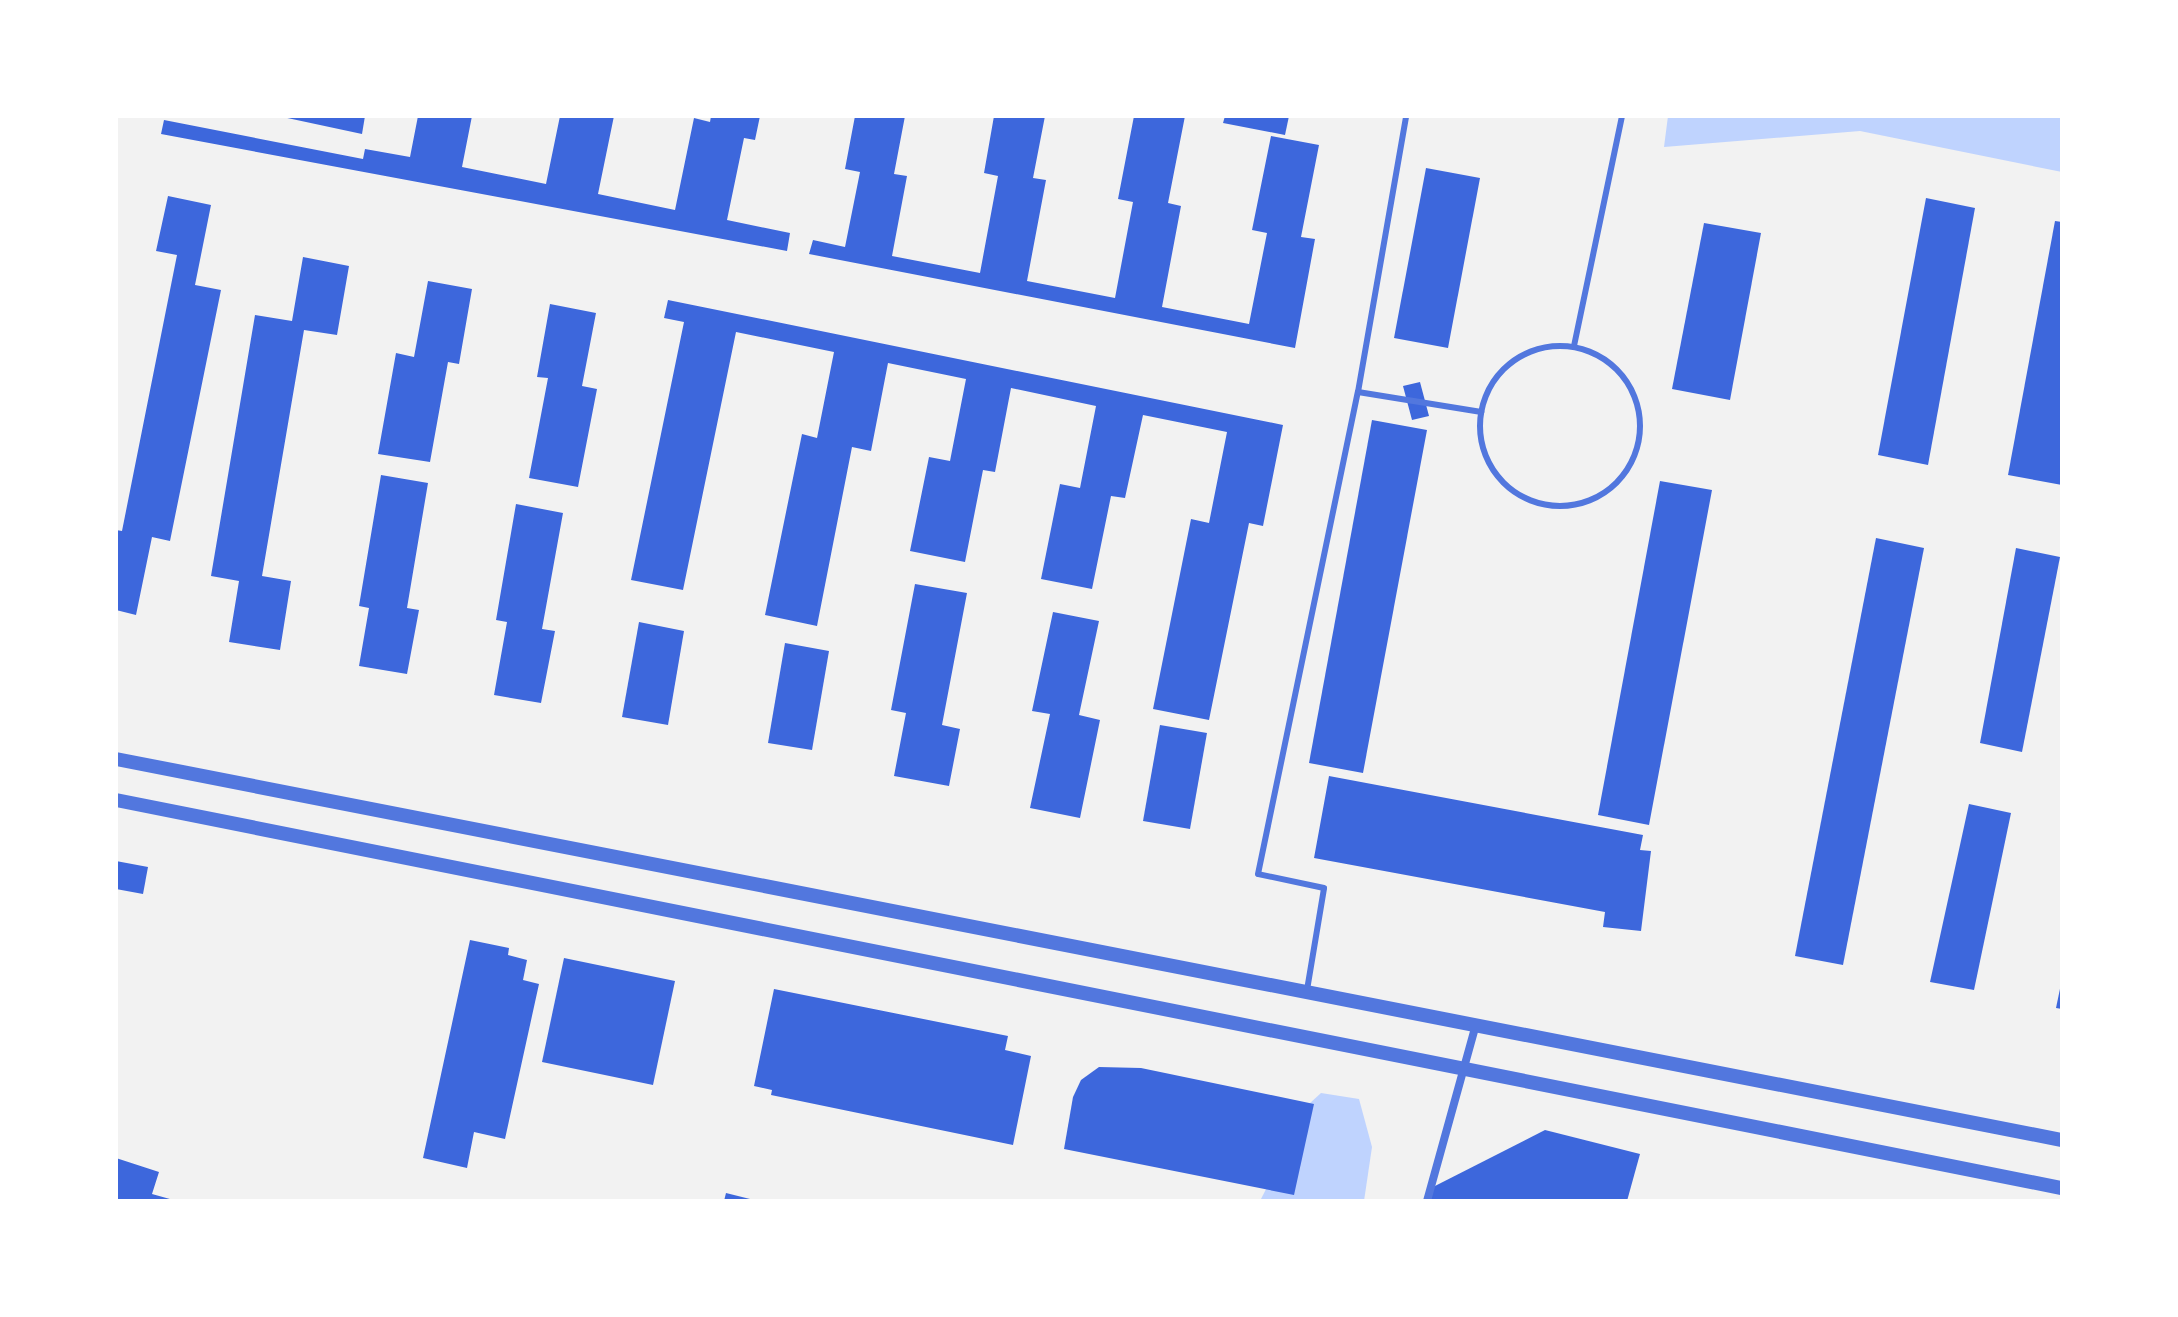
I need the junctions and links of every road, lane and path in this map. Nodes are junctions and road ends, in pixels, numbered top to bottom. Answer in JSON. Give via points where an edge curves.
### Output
{"nodes":[{"id":1,"x":1406,"y":116,"type":"edge"},
{"id":2,"x":1622,"y":116,"type":"edge"},
{"id":3,"x":1574,"y":346,"type":"junction"},
{"id":4,"x":1358,"y":392,"type":"junction"},
{"id":5,"x":1481,"y":412,"type":"junction"},
{"id":6,"x":116,"y":759,"type":"edge"},
{"id":7,"x":116,"y":800,"type":"edge"},
{"id":8,"x":1306,"y":995,"type":"junction"},
{"id":9,"x":1475,"y":1028,"type":"junction"},
{"id":10,"x":1464,"y":1069,"type":"junction"},
{"id":11,"x":2062,"y":1140,"type":"edge"},
{"id":12,"x":2062,"y":1188,"type":"edge"},
{"id":13,"x":1427,"y":1201,"type":"edge"}],
"edges":[{"from":1,"to":4,"type":"lane"},
{"from":2,"to":3,"type":"lane"},
{"from":3,"to":5,"type":"lane","via":[[1542,347],[1514,360],[1492,383]]},
{"from":3,"to":5,"type":"lane","via":[[1603,358],[1626,379],[1638,408],[1634,454],[1628,469],[1606,492],[1577,505],[1547,506],[1517,494],[1494,473],[1482,444]]},
{"from":4,"to":5,"type":"lane"},
{"from":4,"to":8,"type":"lane","via":[[1258,874],[1324,888]]},
{"from":6,"to":8,"type":"street"},
{"from":7,"to":10,"type":"street"},
{"from":8,"to":9,"type":"street"},
{"from":9,"to":10,"type":"street"},
{"from":9,"to":11,"type":"street"},
{"from":10,"to":12,"type":"street"},
{"from":10,"to":13,"type":"street"}]}
